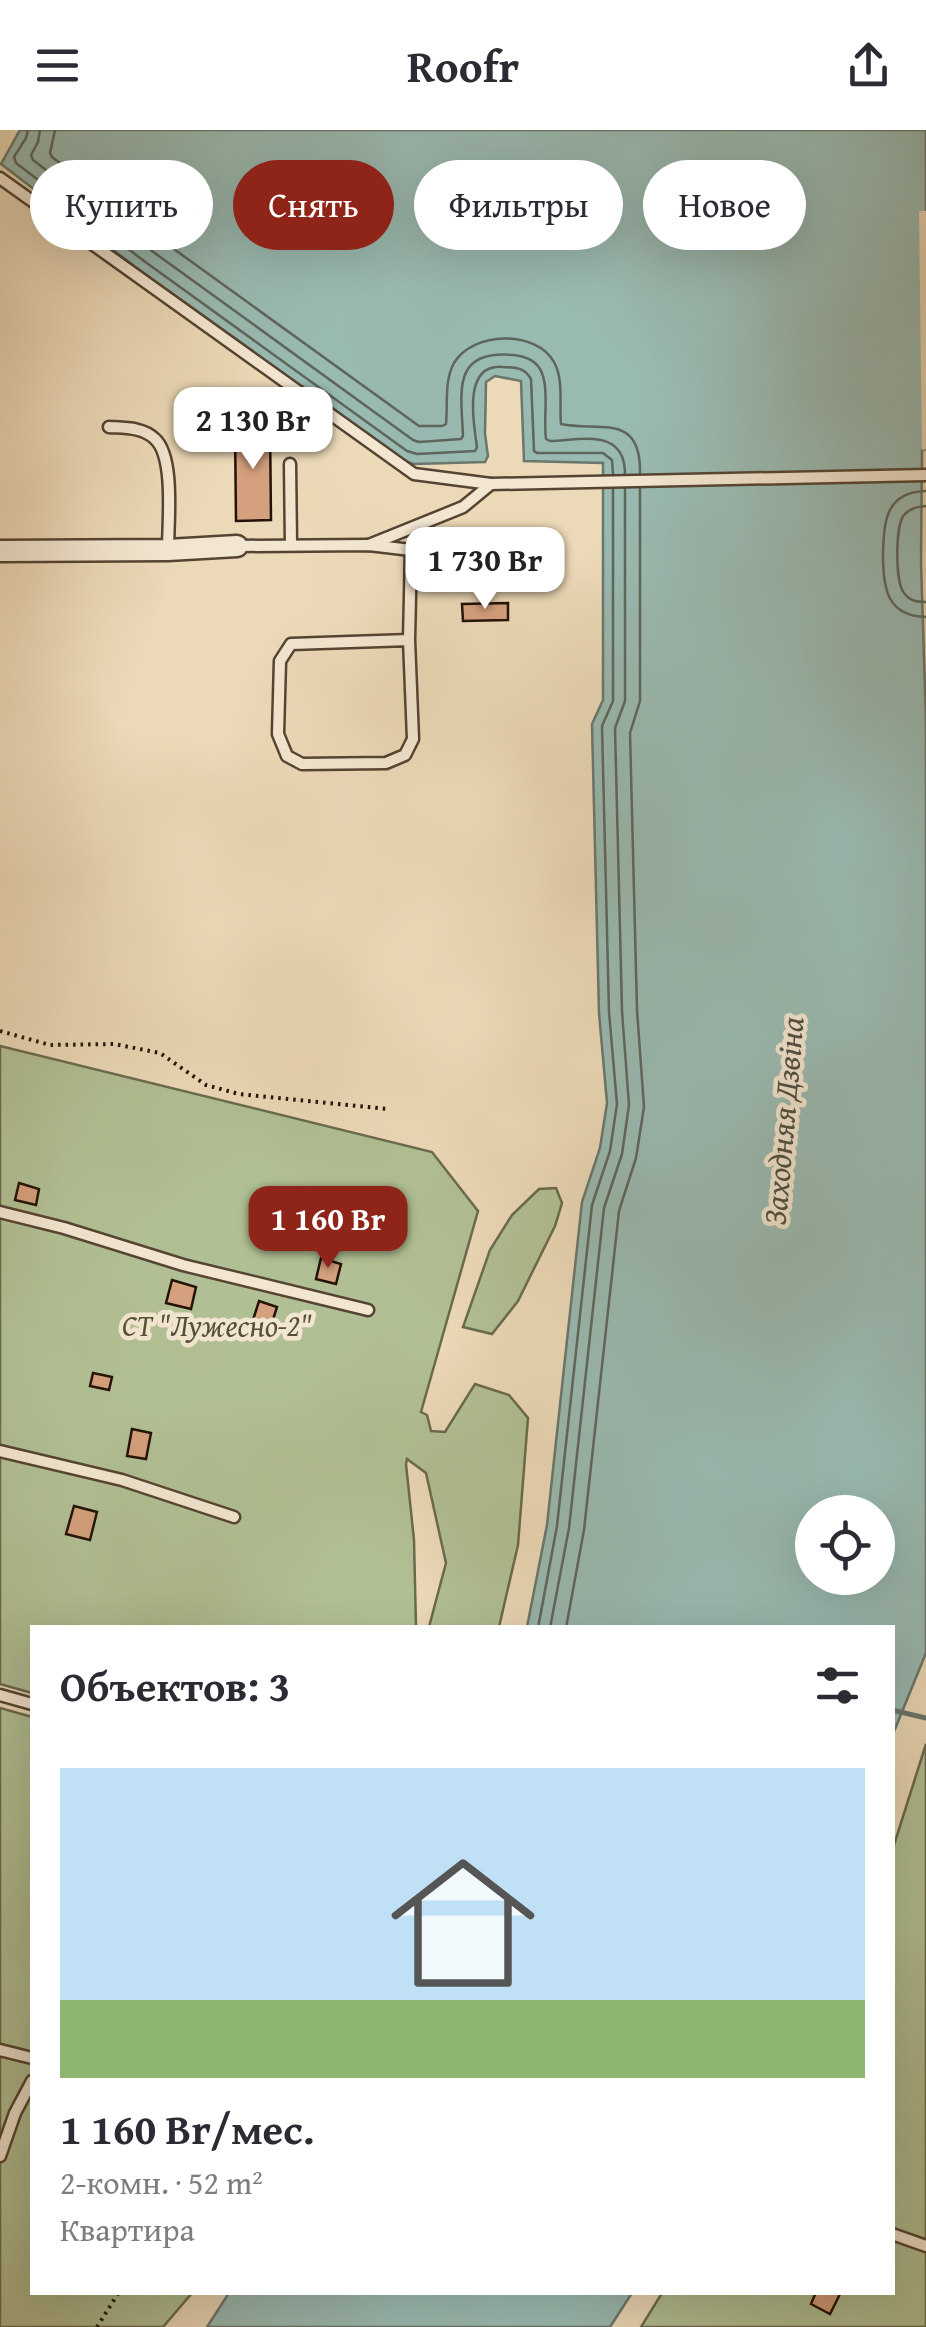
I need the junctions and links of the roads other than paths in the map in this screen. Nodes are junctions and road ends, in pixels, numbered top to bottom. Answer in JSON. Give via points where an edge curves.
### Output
{"nodes":[{"id":1,"x":0,"y":178,"type":"edge"},
{"id":2,"x":109,"y":428,"type":"dead end"},
{"id":3,"x":290,"y":464,"type":"dead end"},
{"id":4,"x":926,"y":475,"type":"edge"},
{"id":5,"x":492,"y":484,"type":"junction"},
{"id":6,"x":527,"y":538,"type":"dead end"},
{"id":7,"x":291,"y":545,"type":"junction"},
{"id":8,"x":369,"y":545,"type":"junction"},
{"id":9,"x":237,"y":546,"type":"joint"},
{"id":10,"x":168,"y":550,"type":"junction"},
{"id":11,"x":411,"y":550,"type":"junction"},
{"id":12,"x":0,"y":551,"type":"edge"},
{"id":13,"x":408,"y":640,"type":"junction"},
{"id":14,"x":0,"y":1212,"type":"edge"},
{"id":15,"x":368,"y":1310,"type":"dead end"},
{"id":16,"x":0,"y":1451,"type":"edge"},
{"id":17,"x":234,"y":1517,"type":"dead end"},
{"id":18,"x":0,"y":1695,"type":"edge"},
{"id":19,"x":30,"y":1703,"type":"edge"},
{"id":20,"x":0,"y":2050,"type":"edge"},
{"id":21,"x":30,"y":2058,"type":"edge"},
{"id":22,"x":30,"y":2084,"type":"edge"},
{"id":23,"x":0,"y":2156,"type":"edge"},
{"id":24,"x":895,"y":2235,"type":"edge"},
{"id":25,"x":926,"y":2246,"type":"edge"}],
"edges":[{"from":1,"to":5,"type":"lane","via":[[414,474]]},
{"from":2,"to":10,"type":"lane","via":[[134,428],[156,439],[167,460]]},
{"from":3,"to":7,"type":"lane"},
{"from":4,"to":5,"type":"lane"},
{"from":5,"to":8,"type":"lane","via":[[463,507]]},
{"from":6,"to":11,"type":"lane"},
{"from":7,"to":8,"type":"lane"},
{"from":7,"to":9,"type":"lane"},
{"from":8,"to":11,"type":"lane"},
{"from":9,"to":10,"type":"street"},
{"from":10,"to":12,"type":"street"},
{"from":11,"to":13,"type":"lane"},
{"from":13,"to":13,"type":"lane","via":[[291,644],[280,661],[278,734],[287,756],[302,764],[386,763],[405,755],[413,738]]},
{"from":14,"to":15,"type":"lane"},
{"from":16,"to":17,"type":"lane","via":[[122,1480]]},
{"from":18,"to":19,"type":"lane"},
{"from":20,"to":21,"type":"lane"},
{"from":22,"to":23,"type":"lane"},
{"from":24,"to":25,"type":"lane"}]}
